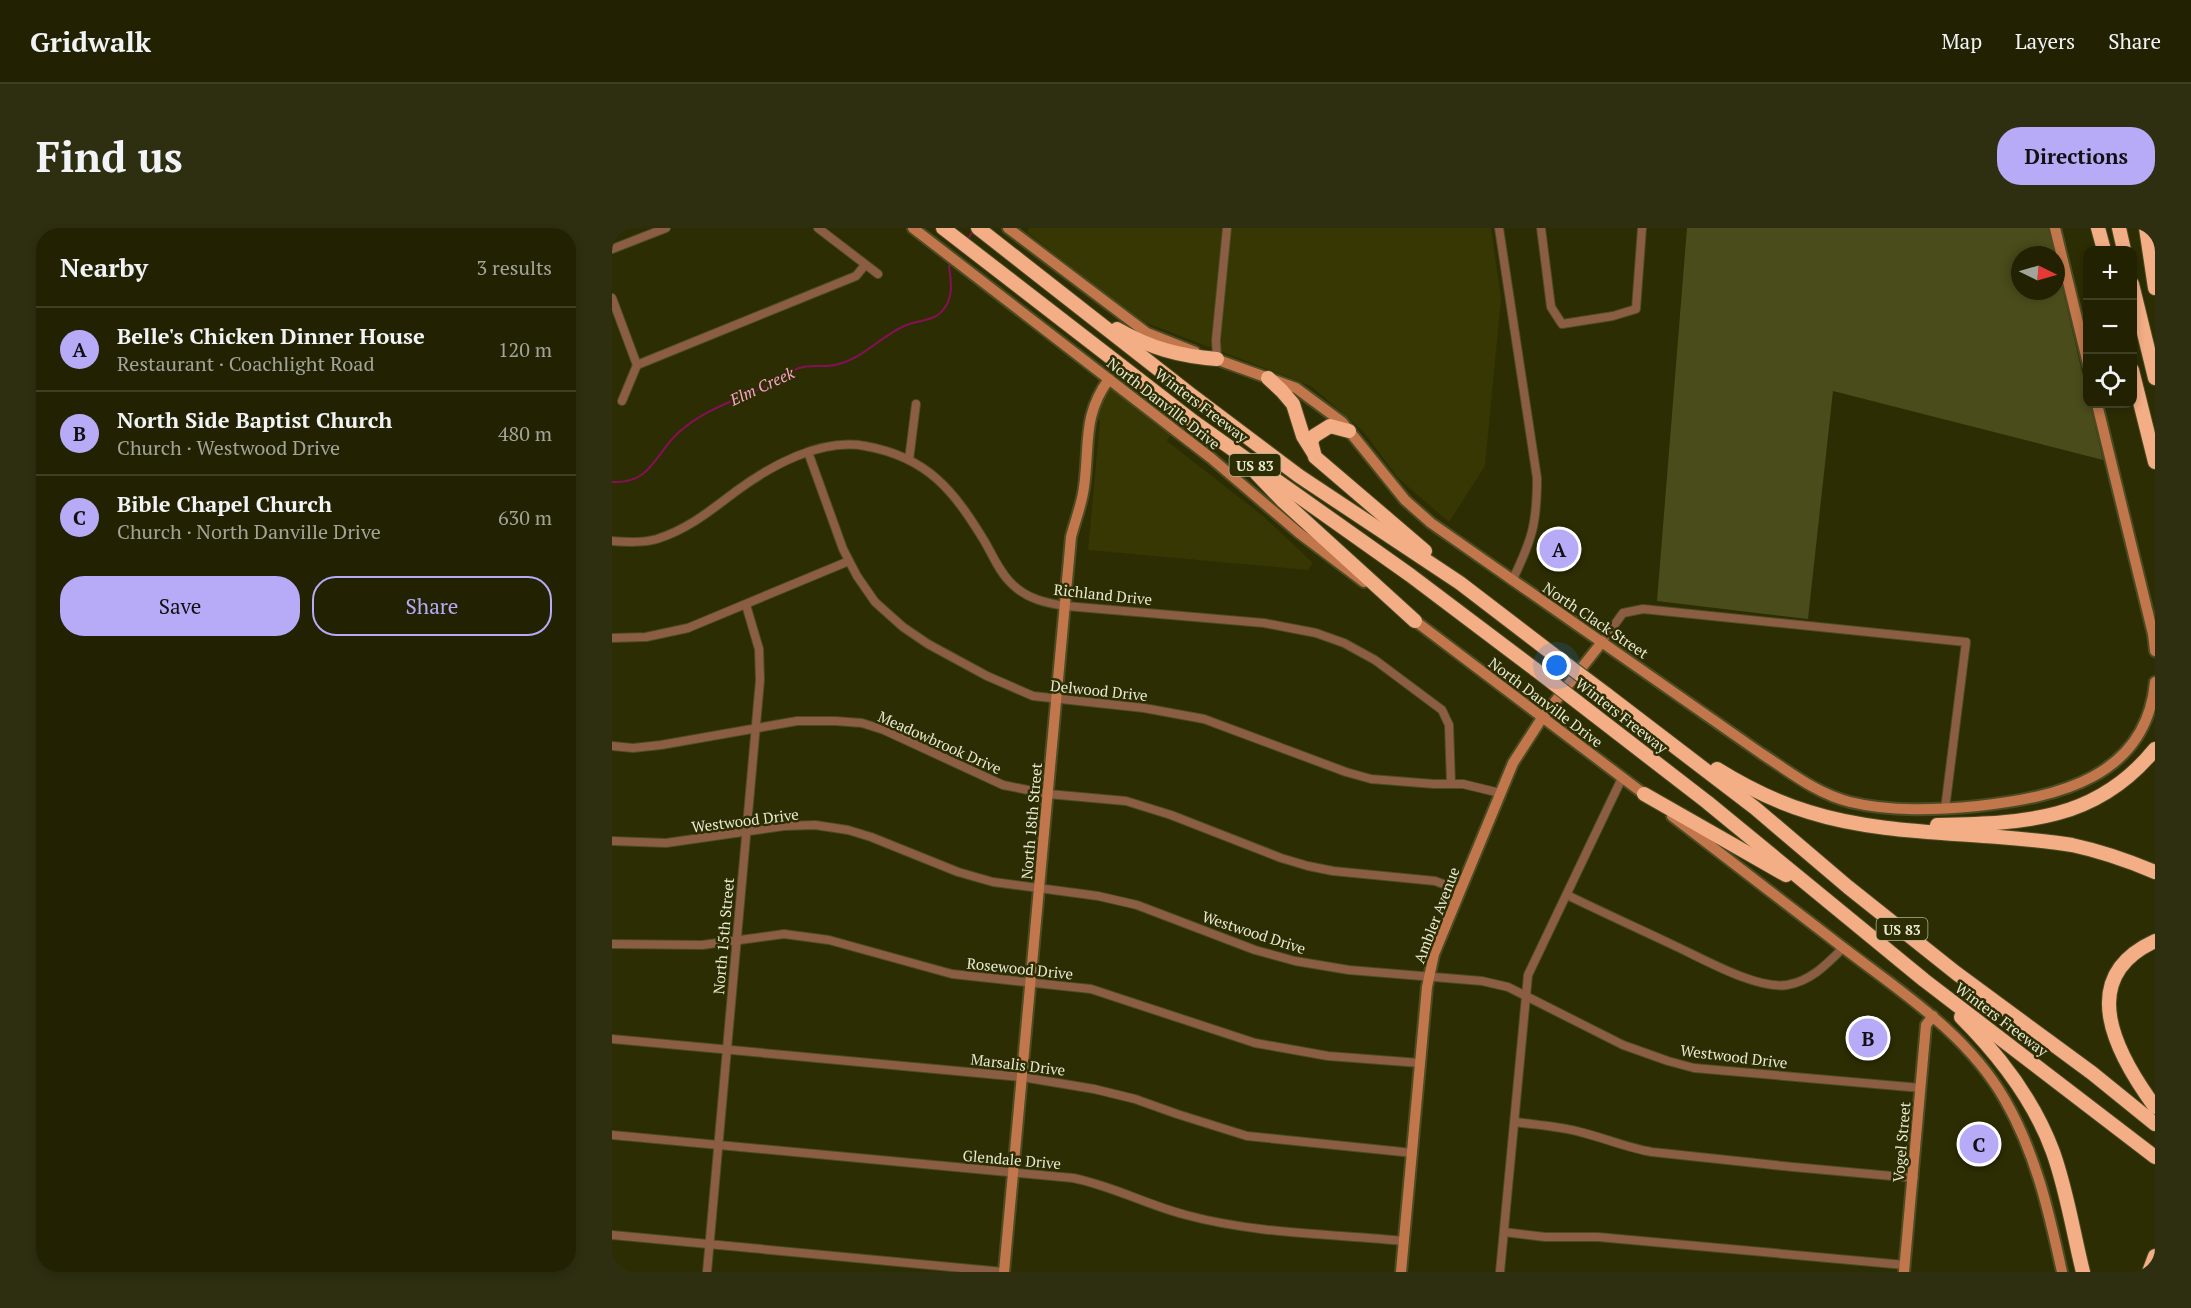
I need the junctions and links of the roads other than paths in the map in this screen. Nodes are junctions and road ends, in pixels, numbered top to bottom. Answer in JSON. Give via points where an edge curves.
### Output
{"nodes":[{"id":1,"x":666,"y":228,"type":"edge"},
{"id":2,"x":818,"y":228,"type":"edge"},
{"id":3,"x":914,"y":228,"type":"edge"},
{"id":4,"x":978,"y":228,"type":"edge"},
{"id":5,"x":1008,"y":228,"type":"edge"},
{"id":6,"x":1227,"y":228,"type":"edge"},
{"id":7,"x":1499,"y":228,"type":"edge"},
{"id":8,"x":1541,"y":228,"type":"edge"},
{"id":9,"x":1642,"y":228,"type":"edge"},
{"id":10,"x":2055,"y":228,"type":"edge"},
{"id":11,"x":2098,"y":228,"type":"edge"},
{"id":12,"x":2119,"y":228,"type":"edge"},
{"id":13,"x":2146,"y":228,"type":"edge"},
{"id":14,"x":946,"y":230,"type":"edge"},
{"id":15,"x":2103,"y":246,"type":"edge"},
{"id":16,"x":2123,"y":246,"type":"edge"},
{"id":17,"x":612,"y":249,"type":"edge"},
{"id":18,"x":865,"y":265,"type":"junction"},
{"id":19,"x":878,"y":274,"type":"dead end"},
{"id":20,"x":2155,"y":288,"type":"edge"},
{"id":21,"x":612,"y":298,"type":"edge"},
{"id":22,"x":2137,"y":300,"type":"edge"},
{"id":23,"x":1079,"y":307,"type":"junction"},
{"id":24,"x":2086,"y":354,"type":"edge"},
{"id":25,"x":1217,"y":359,"type":"junction"},
{"id":26,"x":637,"y":365,"type":"junction"},
{"id":27,"x":1268,"y":378,"type":"junction"},
{"id":28,"x":2155,"y":378,"type":"edge"},
{"id":29,"x":1109,"y":379,"type":"junction"},
{"id":30,"x":2137,"y":387,"type":"edge"},
{"id":31,"x":622,"y":401,"type":"dead end"},
{"id":32,"x":916,"y":404,"type":"dead end"},
{"id":33,"x":2098,"y":408,"type":"edge"},
{"id":34,"x":1349,"y":431,"type":"junction"},
{"id":35,"x":1234,"y":450,"type":"junction"},
{"id":36,"x":808,"y":453,"type":"junction"},
{"id":37,"x":1315,"y":457,"type":"junction"},
{"id":38,"x":909,"y":460,"type":"junction"},
{"id":39,"x":2155,"y":462,"type":"edge"},
{"id":40,"x":612,"y":541,"type":"edge"},
{"id":41,"x":849,"y":561,"type":"junction"},
{"id":42,"x":1512,"y":580,"type":"junction"},
{"id":43,"x":1460,"y":583,"type":"junction"},
{"id":44,"x":746,"y":605,"type":"junction"},
{"id":45,"x":1066,"y":606,"type":"junction"},
{"id":46,"x":1415,"y":621,"type":"junction"},
{"id":47,"x":612,"y":638,"type":"edge"},
{"id":48,"x":1602,"y":642,"type":"junction"},
{"id":49,"x":2155,"y":651,"type":"edge"},
{"id":50,"x":2155,"y":682,"type":"edge"},
{"id":51,"x":1057,"y":699,"type":"junction"},
{"id":52,"x":1542,"y":718,"type":"junction"},
{"id":53,"x":756,"y":729,"type":"junction"},
{"id":54,"x":1653,"y":729,"type":"junction"},
{"id":55,"x":612,"y":746,"type":"edge"},
{"id":56,"x":2155,"y":749,"type":"edge"},
{"id":57,"x":1622,"y":778,"type":"junction"},
{"id":58,"x":1450,"y":784,"type":"junction"},
{"id":59,"x":1048,"y":794,"type":"junction"},
{"id":60,"x":1500,"y":794,"type":"junction"},
{"id":61,"x":1644,"y":794,"type":"junction"},
{"id":62,"x":1945,"y":809,"type":"junction"},
{"id":63,"x":1856,"y":822,"type":"junction"},
{"id":64,"x":747,"y":833,"type":"junction"},
{"id":65,"x":612,"y":841,"type":"edge"},
{"id":66,"x":2155,"y":872,"type":"edge"},
{"id":67,"x":1040,"y":888,"type":"junction"},
{"id":68,"x":1460,"y":890,"type":"junction"},
{"id":69,"x":1567,"y":895,"type":"junction"},
{"id":70,"x":1832,"y":904,"type":"junction"},
{"id":71,"x":736,"y":939,"type":"junction"},
{"id":72,"x":2155,"y":941,"type":"edge"},
{"id":73,"x":612,"y":944,"type":"edge"},
{"id":74,"x":1843,"y":948,"type":"junction"},
{"id":75,"x":1429,"y":976,"type":"junction"},
{"id":76,"x":1924,"y":980,"type":"junction"},
{"id":77,"x":1032,"y":983,"type":"junction"},
{"id":78,"x":1524,"y":994,"type":"junction"},
{"id":79,"x":1933,"y":1016,"type":"junction"},
{"id":80,"x":612,"y":1039,"type":"edge"},
{"id":81,"x":727,"y":1050,"type":"junction"},
{"id":82,"x":1420,"y":1063,"type":"junction"},
{"id":83,"x":1022,"y":1077,"type":"junction"},
{"id":84,"x":1921,"y":1088,"type":"junction"},
{"id":85,"x":2155,"y":1107,"type":"edge"},
{"id":86,"x":1515,"y":1122,"type":"junction"},
{"id":87,"x":2155,"y":1124,"type":"edge"},
{"id":88,"x":612,"y":1135,"type":"edge"},
{"id":89,"x":717,"y":1145,"type":"junction"},
{"id":90,"x":1413,"y":1153,"type":"junction"},
{"id":91,"x":2155,"y":1157,"type":"edge"},
{"id":92,"x":1014,"y":1172,"type":"junction"},
{"id":93,"x":1914,"y":1178,"type":"junction"},
{"id":94,"x":1504,"y":1232,"type":"junction"},
{"id":95,"x":612,"y":1235,"type":"edge"},
{"id":96,"x":1404,"y":1241,"type":"junction"},
{"id":97,"x":709,"y":1244,"type":"junction"},
{"id":98,"x":2155,"y":1256,"type":"edge"},
{"id":99,"x":1904,"y":1268,"type":"edge"},
{"id":100,"x":707,"y":1272,"type":"edge"},
{"id":101,"x":1004,"y":1272,"type":"edge"},
{"id":102,"x":1401,"y":1272,"type":"edge"},
{"id":103,"x":1500,"y":1272,"type":"edge"},
{"id":104,"x":2062,"y":1272,"type":"edge"},
{"id":105,"x":2083,"y":1272,"type":"edge"},
{"id":106,"x":2149,"y":1272,"type":"edge"}],
"edges":[{"from":1,"to":17,"type":"street"},
{"from":2,"to":18,"type":"street"},
{"from":3,"to":29,"type":"main road","name":"North Danville Drive"},
{"from":4,"to":23,"type":"highway","name":"Winters Freeway","number":"US 83"},
{"from":5,"to":25,"type":"main road","name":"North Clack Street","via":[[1146,333]]},
{"from":6,"to":25,"type":"street"},
{"from":7,"to":42,"type":"street","via":[[1537,478],[1532,539]]},
{"from":8,"to":9,"type":"street","via":[[1551,306],[1562,324],[1635,309]]},
{"from":10,"to":24,"type":"main road"},
{"from":11,"to":15,"type":"highway"},
{"from":12,"to":16,"type":"highway"},
{"from":13,"to":20,"type":"highway"},
{"from":14,"to":35,"type":"highway","name":"Winters Freeway","number":"US 83"},
{"from":18,"to":19,"type":"street"},
{"from":18,"to":26,"type":"street","via":[[855,276]]},
{"from":21,"to":26,"type":"street"},
{"from":22,"to":28,"type":"highway"},
{"from":23,"to":25,"type":"highway","via":[[1152,346],[1182,356]]},
{"from":23,"to":43,"type":"highway","name":"Winters Freeway","number":"US 83","via":[[1299,476]]},
{"from":25,"to":27,"type":"main road","name":"North Clack Street"},
{"from":26,"to":31,"type":"street"},
{"from":27,"to":34,"type":"main road","name":"North Clack Street","via":[[1296,388]]},
{"from":27,"to":37,"type":"highway","via":[[1293,404],[1303,436]]},
{"from":29,"to":45,"type":"main road","name":"North 18th Street","via":[[1091,411],[1084,487],[1071,537]]},
{"from":29,"to":46,"type":"main road","name":"North Danville Drive"},
{"from":30,"to":39,"type":"highway"},
{"from":32,"to":38,"type":"street"},
{"from":33,"to":49,"type":"main road"},
{"from":34,"to":37,"type":"highway","via":[[1330,426],[1314,436],[1311,442]]},
{"from":34,"to":42,"type":"main road","name":"North Clack Street","via":[[1405,500]]},
{"from":35,"to":46,"type":"highway","via":[[1281,500]]},
{"from":35,"to":70,"type":"highway","name":"Winters Freeway","number":"US 83","bridge":true,"via":[[1536,670]]},
{"from":36,"to":38,"type":"street","name":"Richland Drive","via":[[862,446]]},
{"from":36,"to":40,"type":"street","name":"Richland Drive","via":[[782,463],[735,492],[694,524],[655,539]]},
{"from":36,"to":41,"type":"street","name":"Delwood Drive"},
{"from":37,"to":43,"type":"highway"},
{"from":38,"to":45,"type":"street","name":"Richland Drive","via":[[939,479],[958,499],[1011,584],[1038,601]]},
{"from":41,"to":44,"type":"street"},
{"from":41,"to":51,"type":"street","name":"Delwood Drive","via":[[875,602],[928,644],[1021,692]]},
{"from":42,"to":48,"type":"main road","name":"North Clack Street"},
{"from":43,"to":54,"type":"highway","name":"Winters Freeway","number":"US 83","bridge":true},
{"from":44,"to":47,"type":"street","via":[[669,633]]},
{"from":44,"to":53,"type":"street","name":"North 15th Street","via":[[759,649]]},
{"from":45,"to":51,"type":"main road","name":"North 18th Street"},
{"from":45,"to":58,"type":"street","name":"Richland Drive","via":[[1264,623],[1344,643],[1375,660],[1442,710],[1449,725]]},
{"from":46,"to":52,"type":"main road","name":"North Danville Drive"},
{"from":48,"to":52,"type":"main road","name":"Ambler Avenue"},
{"from":48,"to":62,"type":"main road","name":"North Clack Street","via":[[1810,786],[1862,804]]},
{"from":48,"to":62,"type":"street","via":[[1623,613],[1643,609],[1966,642]]},
{"from":50,"to":62,"type":"main road","name":"North Clack Street","via":[[2144,724],[2132,742],[2116,760],[2086,782],[2034,798]]},
{"from":51,"to":58,"type":"street","name":"Delwood Drive","via":[[1204,719],[1371,779]]},
{"from":51,"to":59,"type":"main road","name":"North 18th Street"},
{"from":52,"to":57,"type":"main road","name":"North Danville Drive"},
{"from":52,"to":60,"type":"main road","name":"Ambler Avenue","via":[[1513,763]]},
{"from":53,"to":55,"type":"street","name":"Meadowbrook Drive","via":[[633,748]]},
{"from":53,"to":59,"type":"street","name":"Meadowbrook Drive","via":[[815,720],[862,723],[1003,785]]},
{"from":53,"to":64,"type":"street","name":"North 15th Street"},
{"from":54,"to":63,"type":"highway","via":[[1742,784],[1774,799],[1809,812]]},
{"from":54,"to":87,"type":"highway","name":"Winters Freeway","number":"US 83","via":[[1956,973]]},
{"from":56,"to":63,"type":"highway","via":[[2109,793],[2057,814],[1977,824]]},
{"from":57,"to":61,"type":"main road","name":"North Danville Drive"},
{"from":57,"to":69,"type":"street"},
{"from":58,"to":60,"type":"street","name":"Delwood Drive"},
{"from":59,"to":67,"type":"main road","name":"North 18th Street"},
{"from":59,"to":68,"type":"street","name":"Meadowbrook Drive","via":[[1126,801],[1308,866],[1434,881]]},
{"from":60,"to":68,"type":"main road","name":"Ambler Avenue"},
{"from":61,"to":70,"type":"highway"},
{"from":61,"to":74,"type":"main road","name":"North Danville Drive"},
{"from":63,"to":66,"type":"highway","via":[[2072,845]]},
{"from":64,"to":65,"type":"street","name":"Westwood Drive","via":[[666,843]]},
{"from":64,"to":67,"type":"street","name":"Westwood Drive","via":[[815,825],[848,830],[958,872],[993,882]]},
{"from":64,"to":71,"type":"street","name":"North 15th Street"},
{"from":67,"to":75,"type":"street","name":"Westwood Drive","via":[[1137,905],[1295,961]]},
{"from":67,"to":77,"type":"main road","name":"North 18th Street"},
{"from":68,"to":75,"type":"main road","name":"Ambler Avenue"},
{"from":69,"to":74,"type":"street","via":[[1766,984],[1800,982],[1818,972]]},
{"from":69,"to":78,"type":"street","via":[[1531,965]]},
{"from":70,"to":76,"type":"highway","name":"Winters Freeway","number":"US 83"},
{"from":71,"to":73,"type":"street","name":"Rosewood Drive","via":[[702,945]]},
{"from":71,"to":77,"type":"street","name":"Rosewood Drive","via":[[784,934],[821,938],[952,974]]},
{"from":71,"to":81,"type":"street","name":"North 15th Street"},
{"from":72,"to":85,"type":"highway","via":[[2125,961],[2112,978],[2109,998],[2110,1021],[2122,1055]]},
{"from":74,"to":79,"type":"main road","name":"North Danville Drive"},
{"from":75,"to":78,"type":"street","name":"Westwood Drive","via":[[1482,981]]},
{"from":75,"to":82,"type":"main road","name":"Ambler Avenue"},
{"from":76,"to":91,"type":"highway","name":"Winters Freeway","number":"US 83"},
{"from":76,"to":105,"type":"highway","via":[[1994,1050],[2038,1120],[2064,1190]]},
{"from":77,"to":82,"type":"street","name":"Rosewood Drive","via":[[1111,994],[1255,1043],[1328,1056]]},
{"from":77,"to":83,"type":"main road","name":"North 18th Street"},
{"from":78,"to":84,"type":"street","name":"Westwood Drive","via":[[1623,1045],[1694,1068]]},
{"from":78,"to":86,"type":"street"},
{"from":79,"to":84,"type":"main road","name":"Vogel Street","via":[[1926,1025]]},
{"from":79,"to":104,"type":"main road","name":"North Danville Drive","via":[[1986,1072],[2025,1137]]},
{"from":80,"to":81,"type":"street","name":"Marsalis Drive"},
{"from":81,"to":83,"type":"street","name":"Marsalis Drive"},
{"from":81,"to":89,"type":"street","name":"North 15th Street"},
{"from":82,"to":90,"type":"main road","name":"Ambler Avenue"},
{"from":83,"to":90,"type":"street","name":"Marsalis Drive","via":[[1135,1099],[1247,1136]]},
{"from":83,"to":92,"type":"main road","name":"North 18th Street"},
{"from":84,"to":93,"type":"main road","name":"Vogel Street"},
{"from":86,"to":93,"type":"street","via":[[1576,1131],[1652,1152]]},
{"from":86,"to":94,"type":"street"},
{"from":88,"to":89,"type":"street","name":"Glendale Drive"},
{"from":89,"to":92,"type":"street","name":"Glendale Drive"},
{"from":89,"to":97,"type":"street","name":"North 15th Street"},
{"from":90,"to":96,"type":"main road","name":"Ambler Avenue"},
{"from":92,"to":96,"type":"street","name":"Glendale Drive","via":[[1098,1183],[1183,1215],[1221,1223]]},
{"from":92,"to":101,"type":"main road","name":"North 18th Street"},
{"from":93,"to":99,"type":"main road","name":"Vogel Street"},
{"from":94,"to":99,"type":"street","via":[[1598,1237]]},
{"from":94,"to":103,"type":"street"},
{"from":95,"to":97,"type":"street"},
{"from":96,"to":102,"type":"main road","name":"Ambler Avenue"},
{"from":97,"to":100,"type":"street","name":"North 15th Street"},
{"from":97,"to":101,"type":"street"},
{"from":98,"to":106,"type":"highway"}]}
